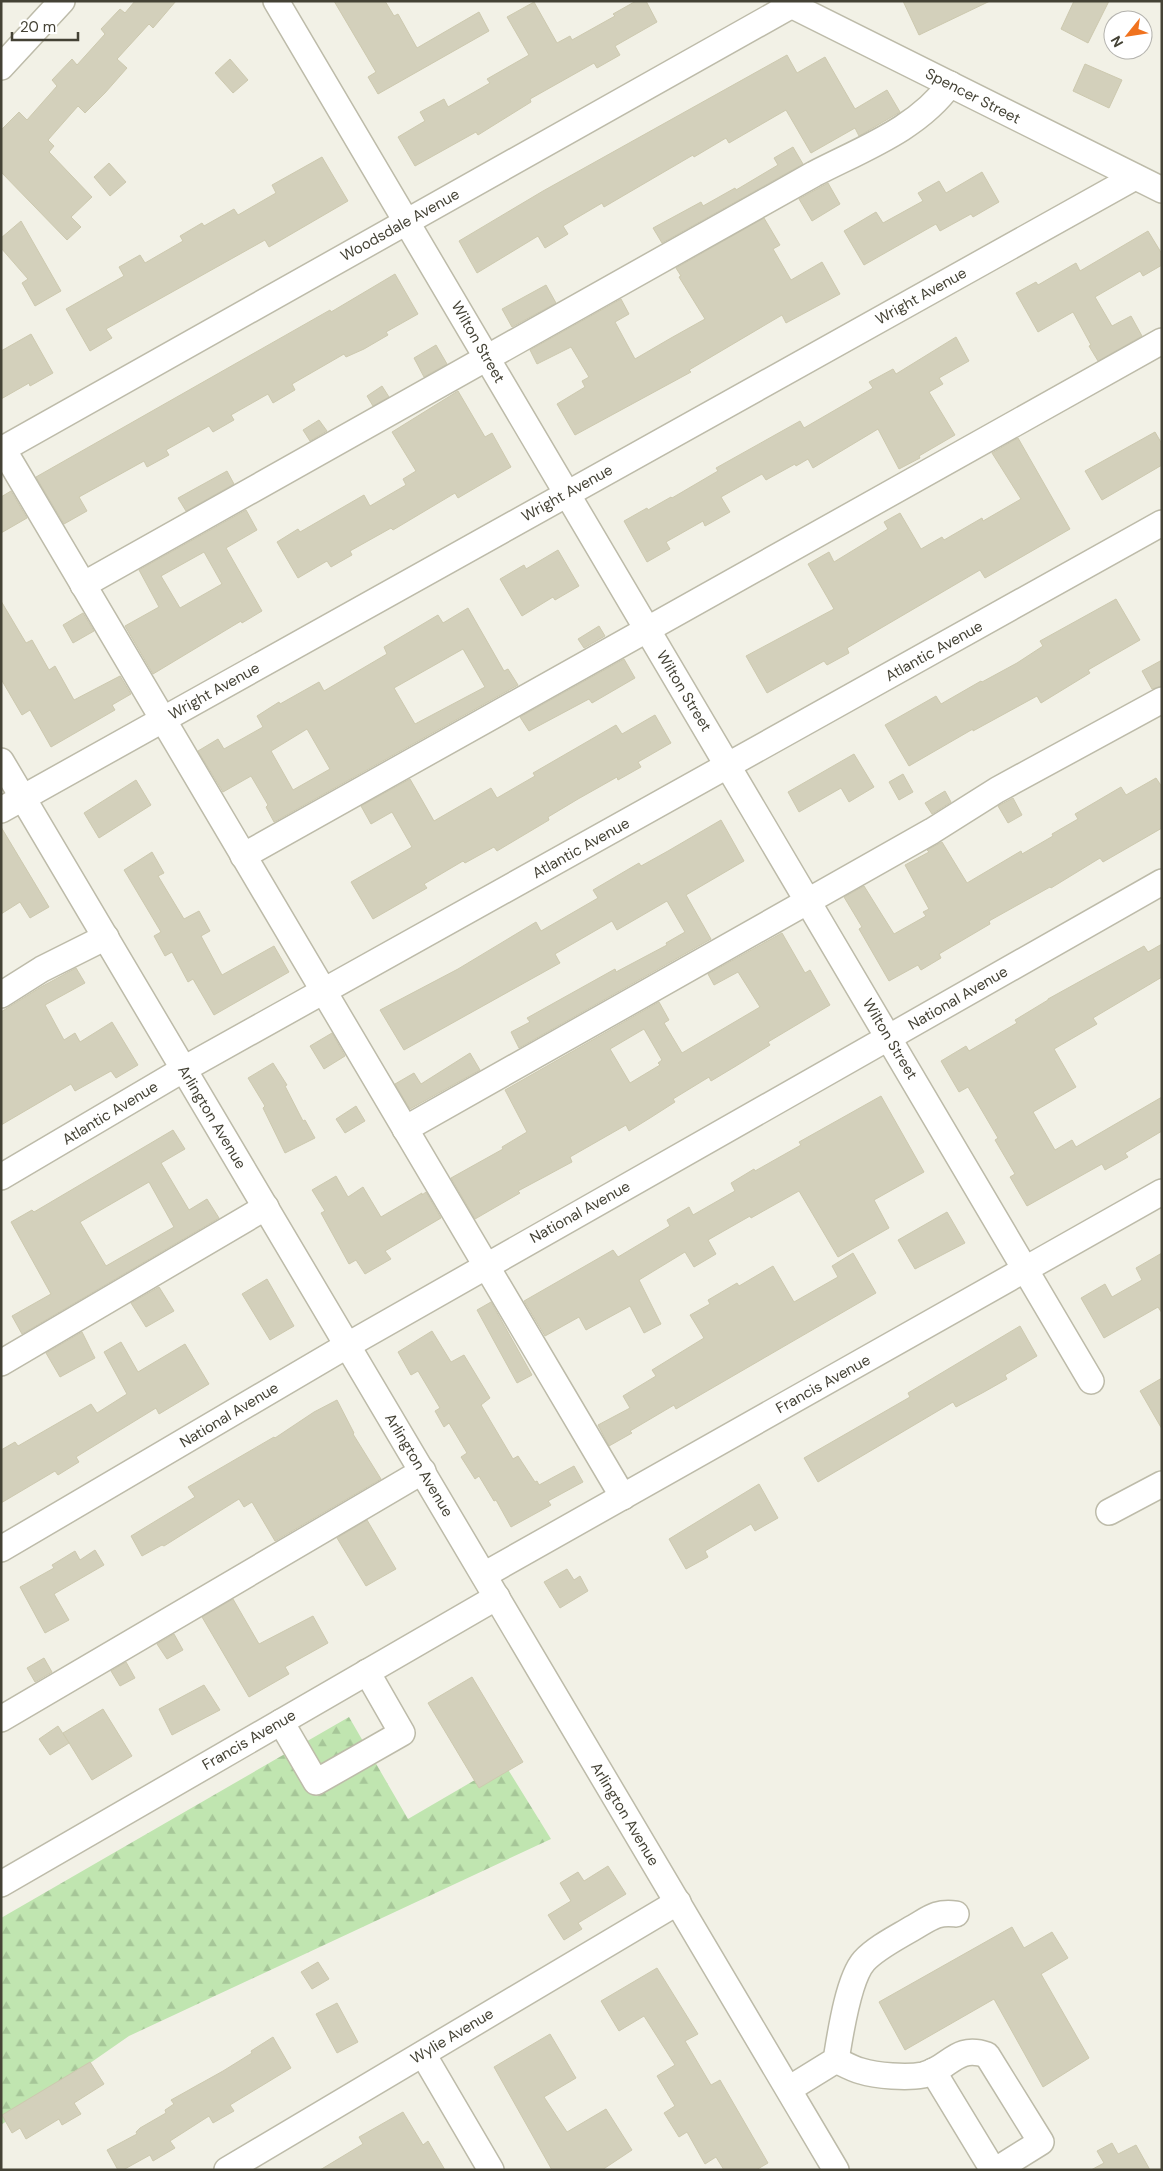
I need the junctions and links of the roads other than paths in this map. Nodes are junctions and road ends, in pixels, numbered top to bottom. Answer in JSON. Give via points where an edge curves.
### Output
{"nodes":[{"id":1,"x":62,"y":1,"type":"edge"},
{"id":2,"x":276,"y":1,"type":"edge"},
{"id":3,"x":791,"y":2,"type":"edge"},
{"id":4,"x":1,"y":67,"type":"edge"},
{"id":5,"x":950,"y":84,"type":"junction"},
{"id":6,"x":1134,"y":177,"type":"junction"},
{"id":7,"x":1162,"y":190,"type":"edge"},
{"id":8,"x":407,"y":222,"type":"junction"},
{"id":9,"x":1162,"y":341,"type":"edge"},
{"id":10,"x":487,"y":358,"type":"junction"},
{"id":11,"x":2,"y":449,"type":"edge"},
{"id":12,"x":566,"y":493,"type":"junction"},
{"id":13,"x":1162,"y":523,"type":"edge"},
{"id":14,"x":83,"y":585,"type":"junction"},
{"id":15,"x":647,"y":630,"type":"junction"},
{"id":16,"x":1162,"y":700,"type":"edge"},
{"id":17,"x":162,"y":719,"type":"junction"},
{"id":18,"x":1,"y":761,"type":"edge"},
{"id":19,"x":728,"y":766,"type":"junction"},
{"id":20,"x":23,"y":797,"type":"junction"},
{"id":21,"x":1,"y":810,"type":"edge"},
{"id":22,"x":244,"y":856,"type":"junction"},
{"id":23,"x":1162,"y":882,"type":"edge"},
{"id":24,"x":808,"y":900,"type":"junction"},
{"id":25,"x":106,"y":937,"type":"junction"},
{"id":26,"x":323,"y":991,"type":"junction"},
{"id":27,"x":1,"y":995,"type":"edge"},
{"id":28,"x":889,"y":1037,"type":"junction"},
{"id":29,"x":184,"y":1069,"type":"junction"},
{"id":30,"x":405,"y":1129,"type":"junction"},
{"id":31,"x":1,"y":1177,"type":"edge"},
{"id":32,"x":1162,"y":1192,"type":"edge"},
{"id":33,"x":266,"y":1207,"type":"junction"},
{"id":34,"x":486,"y":1266,"type":"junction"},
{"id":35,"x":1025,"y":1270,"type":"junction"},
{"id":36,"x":348,"y":1344,"type":"junction"},
{"id":37,"x":1,"y":1363,"type":"edge"},
{"id":38,"x":1091,"y":1381,"type":"dead end"},
{"id":39,"x":423,"y":1471,"type":"junction"},
{"id":40,"x":1162,"y":1484,"type":"edge"},
{"id":41,"x":623,"y":1496,"type":"junction"},
{"id":42,"x":1109,"y":1512,"type":"dead end"},
{"id":43,"x":1,"y":1549,"type":"edge"},
{"id":44,"x":484,"y":1575,"type":"junction"},
{"id":45,"x":497,"y":1597,"type":"junction"},
{"id":46,"x":367,"y":1672,"type":"junction"},
{"id":47,"x":1,"y":1719,"type":"edge"},
{"id":48,"x":281,"y":1722,"type":"junction"},
{"id":49,"x":1,"y":1884,"type":"edge"},
{"id":50,"x":678,"y":1902,"type":"junction"},
{"id":51,"x":956,"y":1914,"type":"dead end"},
{"id":52,"x":423,"y":2054,"type":"junction"},
{"id":53,"x":836,"y":2060,"type":"junction"},
{"id":54,"x":933,"y":2071,"type":"junction"},
{"id":55,"x":789,"y":2089,"type":"junction"},
{"id":56,"x":227,"y":2170,"type":"edge"},
{"id":57,"x":491,"y":2170,"type":"edge"},
{"id":58,"x":836,"y":2170,"type":"edge"},
{"id":59,"x":995,"y":2170,"type":"edge"}],
"edges":[{"from":1,"to":4,"type":"street"},
{"from":2,"to":8,"type":"street","name":"Wilton Street"},
{"from":3,"to":5,"type":"street","name":"Spencer Street"},
{"from":3,"to":8,"type":"street","name":"Woodsdale Avenue"},
{"from":5,"to":6,"type":"street","name":"Spencer Street"},
{"from":5,"to":10,"type":"street","via":[[938,101],[915,121],[814,174]]},
{"from":6,"to":7,"type":"street","name":"Spencer Street"},
{"from":6,"to":12,"type":"street","name":"Wright Avenue"},
{"from":8,"to":10,"type":"street","name":"Wilton Street"},
{"from":8,"to":11,"type":"street","name":"Woodsdale Avenue"},
{"from":9,"to":15,"type":"street"},
{"from":10,"to":12,"type":"street","name":"Wilton Street"},
{"from":10,"to":14,"type":"street"},
{"from":11,"to":14,"type":"street"},
{"from":12,"to":15,"type":"street","name":"Wilton Street"},
{"from":12,"to":17,"type":"street","name":"Wright Avenue"},
{"from":13,"to":19,"type":"street","name":"Atlantic Avenue"},
{"from":14,"to":17,"type":"street"},
{"from":15,"to":19,"type":"street","name":"Wilton Street"},
{"from":15,"to":22,"type":"street"},
{"from":16,"to":24,"type":"street","via":[[997,790]]},
{"from":17,"to":20,"type":"street","name":"Wright Avenue"},
{"from":17,"to":22,"type":"street"},
{"from":18,"to":20,"type":"street","name":"Arlington Avenue"},
{"from":19,"to":24,"type":"street","name":"Wilton Street"},
{"from":19,"to":26,"type":"street","name":"Atlantic Avenue"},
{"from":20,"to":21,"type":"street","name":"Wright Avenue"},
{"from":20,"to":25,"type":"street","name":"Arlington Avenue"},
{"from":22,"to":26,"type":"street"},
{"from":23,"to":28,"type":"street","name":"National Avenue"},
{"from":24,"to":28,"type":"street","name":"Wilton Street"},
{"from":24,"to":30,"type":"street"},
{"from":25,"to":27,"type":"street","via":[[42,969]]},
{"from":25,"to":29,"type":"street","name":"Arlington Avenue"},
{"from":26,"to":29,"type":"street","name":"Atlantic Avenue"},
{"from":26,"to":30,"type":"street"},
{"from":28,"to":34,"type":"street","name":"National Avenue"},
{"from":28,"to":35,"type":"street","name":"Wilton Street"},
{"from":29,"to":31,"type":"street","name":"Atlantic Avenue"},
{"from":29,"to":33,"type":"street","name":"Arlington Avenue"},
{"from":30,"to":34,"type":"street"},
{"from":32,"to":35,"type":"street","name":"Francis Avenue"},
{"from":33,"to":36,"type":"street","name":"Arlington Avenue"},
{"from":33,"to":37,"type":"street"},
{"from":34,"to":36,"type":"street","name":"National Avenue"},
{"from":34,"to":41,"type":"street"},
{"from":35,"to":38,"type":"street","name":"Wilton Street"},
{"from":35,"to":41,"type":"street","name":"Francis Avenue"},
{"from":36,"to":39,"type":"street","name":"Arlington Avenue"},
{"from":36,"to":43,"type":"street","name":"National Avenue"},
{"from":39,"to":44,"type":"street","name":"Arlington Avenue"},
{"from":39,"to":47,"type":"street"},
{"from":40,"to":42,"type":"street"},
{"from":41,"to":44,"type":"street","name":"Francis Avenue"},
{"from":44,"to":45,"type":"street","name":"Arlington Avenue"},
{"from":45,"to":46,"type":"street","name":"Francis Avenue"},
{"from":45,"to":50,"type":"street","name":"Arlington Avenue"},
{"from":46,"to":48,"type":"street","name":"Francis Avenue"},
{"from":46,"to":48,"type":"street","via":[[402,1733],[316,1782]]},
{"from":48,"to":49,"type":"street","name":"Francis Avenue"},
{"from":50,"to":52,"type":"street","name":"Wylie Avenue"},
{"from":50,"to":55,"type":"street","name":"Arlington Avenue"},
{"from":51,"to":53,"type":"street","via":[[942,1912],[889,1942],[863,1962],[852,1985]]},
{"from":52,"to":56,"type":"street","name":"Wylie Avenue"},
{"from":52,"to":57,"type":"street"},
{"from":53,"to":54,"type":"street","via":[[862,2071],[903,2076]]},
{"from":53,"to":55,"type":"street"},
{"from":54,"to":59,"type":"street"},
{"from":54,"to":59,"type":"street","via":[[957,2056],[974,2051],[987,2055],[1041,2142]]},
{"from":55,"to":58,"type":"street","name":"Arlington Avenue"}]}
